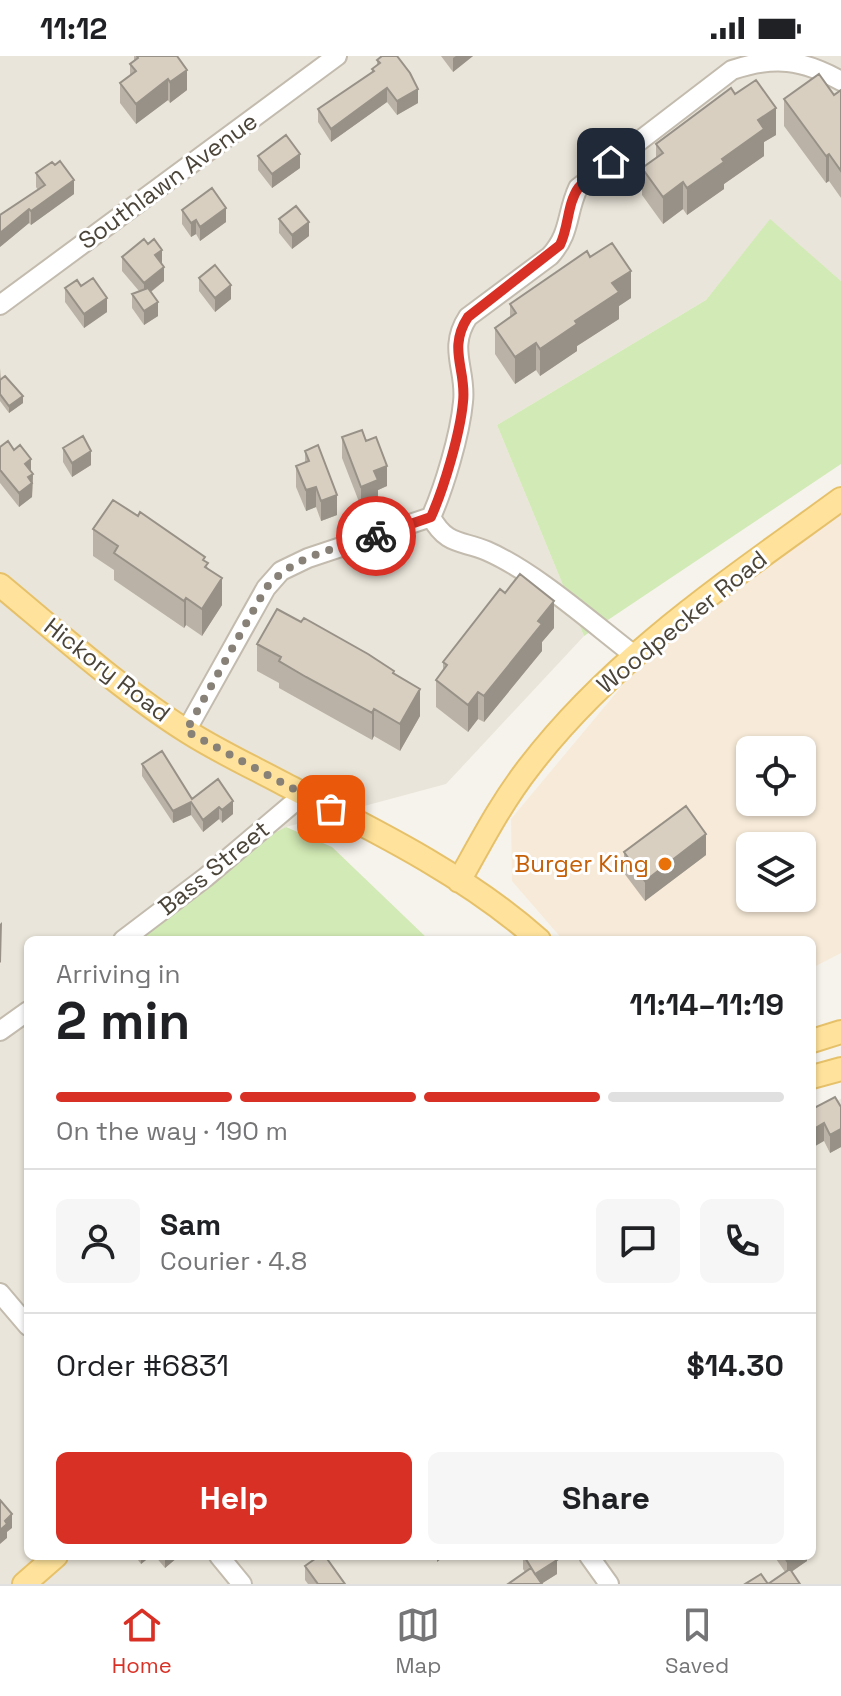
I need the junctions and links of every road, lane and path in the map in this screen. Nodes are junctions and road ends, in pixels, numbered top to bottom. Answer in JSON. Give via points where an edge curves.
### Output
{"nodes":[{"id":1,"x":337,"y":56,"type":"edge"},
{"id":2,"x":841,"y":81,"type":"edge"},
{"id":3,"x":0,"y":305,"type":"edge"},
{"id":4,"x":841,"y":499,"type":"edge"},
{"id":5,"x":431,"y":517,"type":"junction"},
{"id":6,"x":0,"y":585,"type":"edge"},
{"id":7,"x":634,"y":655,"type":"junction"},
{"id":8,"x":186,"y":731,"type":"junction"},
{"id":9,"x":304,"y":794,"type":"junction"},
{"id":10,"x":459,"y":881,"type":"junction"},
{"id":11,"x":128,"y":936,"type":"edge"},
{"id":12,"x":534,"y":936,"type":"edge"},
{"id":13,"x":24,"y":1014,"type":"edge"},
{"id":14,"x":0,"y":1031,"type":"edge"},
{"id":15,"x":841,"y":1032,"type":"edge"},
{"id":16,"x":816,"y":1040,"type":"edge"},
{"id":17,"x":841,"y":1069,"type":"edge"},
{"id":18,"x":816,"y":1076,"type":"edge"},
{"id":19,"x":0,"y":1293,"type":"edge"},
{"id":20,"x":24,"y":1321,"type":"edge"},
{"id":21,"x":51,"y":1560,"type":"edge"},
{"id":22,"x":222,"y":1560,"type":"edge"},
{"id":23,"x":592,"y":1560,"type":"edge"},
{"id":24,"x":24,"y":1584,"type":"edge"},
{"id":25,"x":242,"y":1584,"type":"edge"},
{"id":26,"x":609,"y":1584,"type":"edge"}],
"edges":[{"from":1,"to":3,"type":"street","name":"Southlawn Avenue"},
{"from":2,"to":5,"type":"street","via":[[797,61],[776,57],[747,63],[578,188],[560,245],[462,326],[457,338],[463,402]]},
{"from":4,"to":7,"type":"main road","name":"Woodpecker Road"},
{"from":5,"to":7,"type":"street","via":[[448,539],[512,564]]},
{"from":5,"to":8,"type":"street","via":[[281,571],[266,588]]},
{"from":6,"to":8,"type":"main road","name":"Hickory Road"},
{"from":7,"to":10,"type":"main road","name":"Woodpecker Road","via":[[529,766]]},
{"from":8,"to":9,"type":"main road","name":"Hickory Road"},
{"from":9,"to":10,"type":"main road","name":"Hickory Road"},
{"from":9,"to":11,"type":"street","name":"Bass Street"},
{"from":10,"to":12,"type":"main road"},
{"from":13,"to":14,"type":"street"},
{"from":15,"to":16,"type":"main road"},
{"from":17,"to":18,"type":"main road"},
{"from":19,"to":20,"type":"street"},
{"from":21,"to":24,"type":"main road"},
{"from":22,"to":25,"type":"street"},
{"from":23,"to":26,"type":"street"}]}
